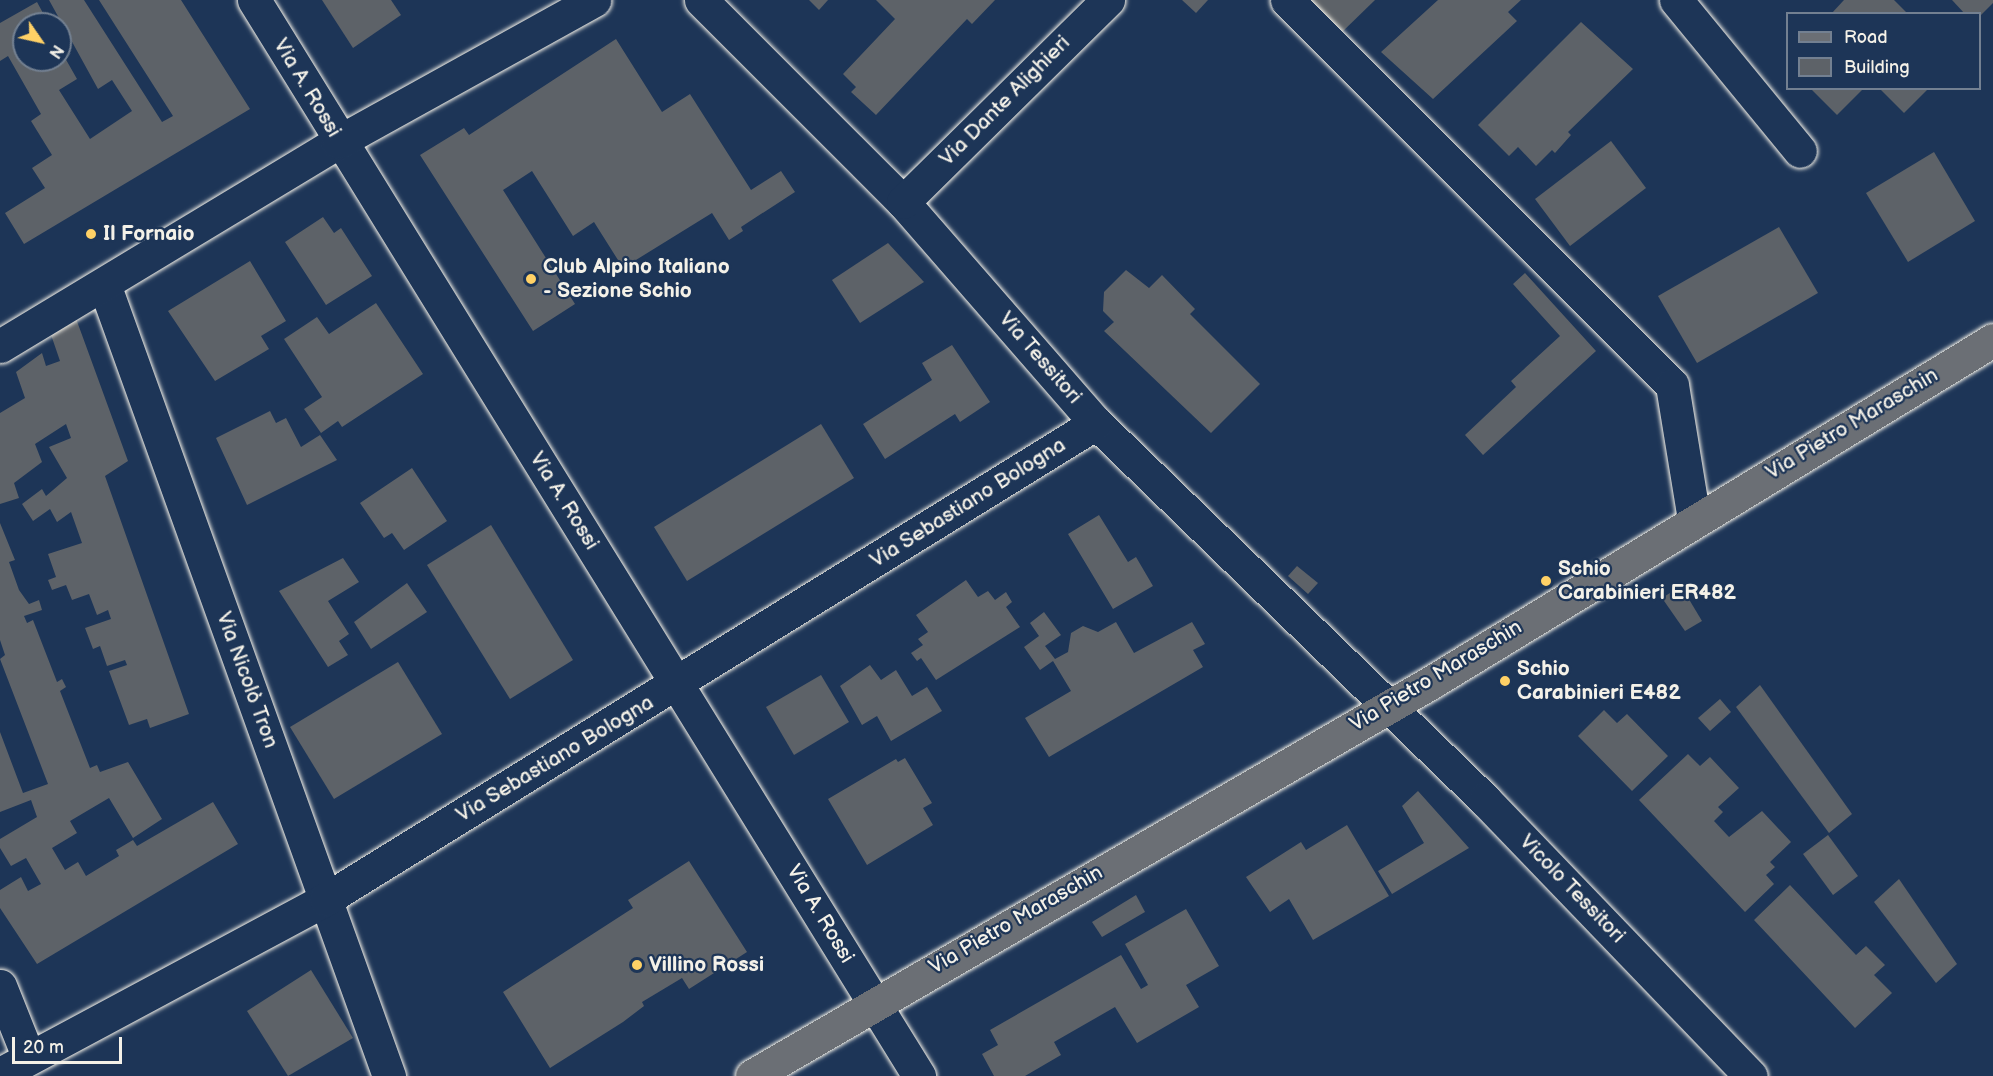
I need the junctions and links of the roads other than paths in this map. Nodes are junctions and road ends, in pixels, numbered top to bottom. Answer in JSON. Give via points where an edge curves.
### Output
{"nodes":[{"id":1,"x":254,"y":0,"type":"edge"},
{"id":2,"x":594,"y":0,"type":"edge"},
{"id":3,"x":701,"y":0,"type":"edge"},
{"id":4,"x":1107,"y":0,"type":"edge"},
{"id":5,"x":1287,"y":0,"type":"edge"},
{"id":6,"x":1676,"y":0,"type":"edge"},
{"id":7,"x":338,"y":142,"type":"junction"},
{"id":8,"x":1800,"y":151,"type":"dead end"},
{"id":9,"x":903,"y":202,"type":"junction"},
{"id":10,"x":104,"y":284,"type":"junction"},
{"id":11,"x":1993,"y":340,"type":"edge"},
{"id":12,"x":0,"y":346,"type":"edge"},
{"id":13,"x":1096,"y":423,"type":"junction"},
{"id":14,"x":1694,"y":519,"type":"junction"},
{"id":15,"x":679,"y":683,"type":"junction"},
{"id":16,"x":1389,"y":706,"type":"junction"},
{"id":17,"x":326,"y":899,"type":"junction"},
{"id":18,"x":0,"y":986,"type":"edge"},
{"id":19,"x":873,"y":1002,"type":"junction"},
{"id":20,"x":28,"y":1056,"type":"junction"},
{"id":21,"x":0,"y":1074,"type":"edge"},
{"id":22,"x":389,"y":1076,"type":"edge"},
{"id":23,"x":752,"y":1076,"type":"edge"},
{"id":24,"x":919,"y":1076,"type":"edge"},
{"id":25,"x":1751,"y":1076,"type":"edge"}],
"edges":[{"from":1,"to":7,"type":"street","name":"Via A. Rossi"},
{"from":2,"to":7,"type":"street"},
{"from":3,"to":9,"type":"street","name":"Via Tessitori"},
{"from":4,"to":9,"type":"street","name":"Via Dante Alighieri"},
{"from":5,"to":14,"type":"street","via":[[1672,385]]},
{"from":6,"to":8,"type":"street"},
{"from":7,"to":10,"type":"street"},
{"from":7,"to":15,"type":"street","name":"Via A. Rossi"},
{"from":9,"to":13,"type":"street","name":"Via Tessitori"},
{"from":10,"to":12,"type":"street"},
{"from":10,"to":17,"type":"street","name":"Via Nicolò Tron"},
{"from":11,"to":14,"type":"main road","name":"Via Pietro Maraschin"},
{"from":13,"to":15,"type":"street","name":"Via Sebastiano Bologna"},
{"from":13,"to":16,"type":"street","name":"Via Tessitori"},
{"from":14,"to":16,"type":"main road","name":"Via Pietro Maraschin"},
{"from":15,"to":17,"type":"street","name":"Via Sebastiano Bologna"},
{"from":15,"to":19,"type":"street","name":"Via A. Rossi"},
{"from":16,"to":19,"type":"main road","name":"Via Pietro Maraschin"},
{"from":16,"to":25,"type":"street","name":"Vicolo Tessitori"},
{"from":17,"to":20,"type":"street","name":"Via Sebastiano Bologna"},
{"from":17,"to":22,"type":"street","name":"Via Nicolò Tron"},
{"from":18,"to":20,"type":"street"},
{"from":19,"to":23,"type":"main road","name":"Via Pietro Maraschin"},
{"from":19,"to":24,"type":"street"},
{"from":20,"to":21,"type":"street","name":"Via Sebastiano Bologna"}]}
